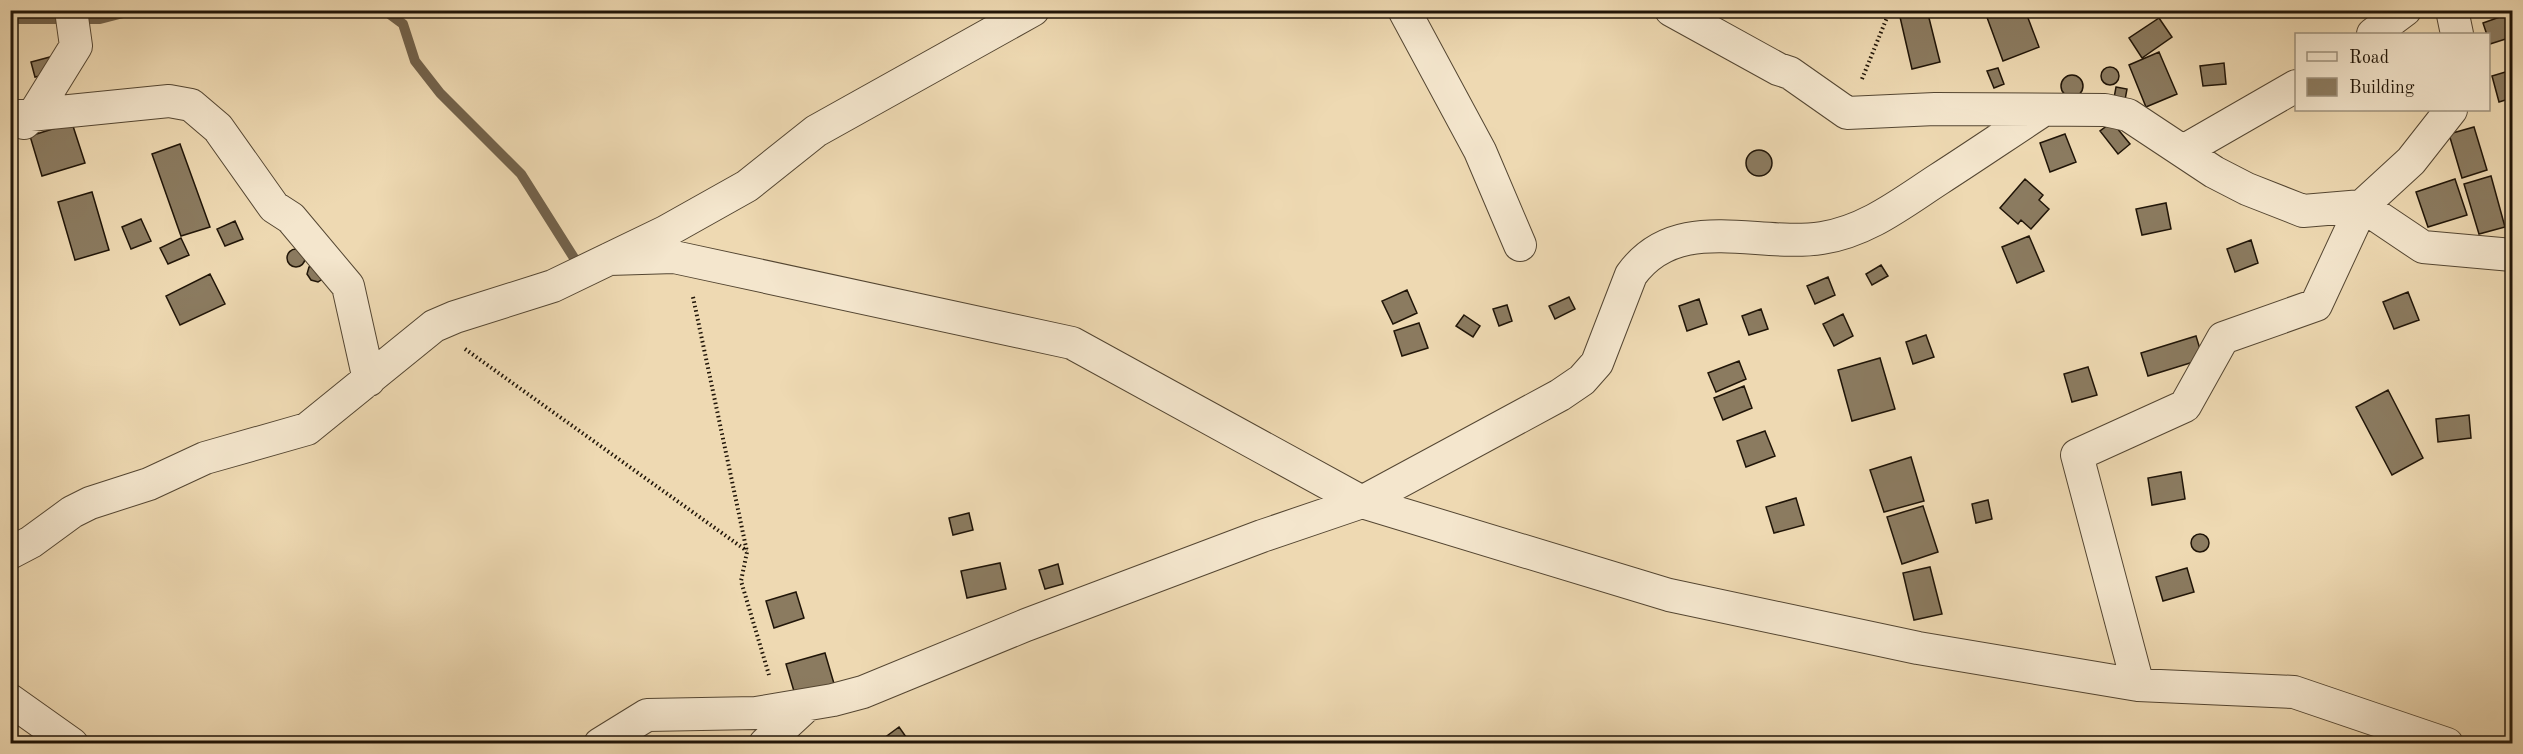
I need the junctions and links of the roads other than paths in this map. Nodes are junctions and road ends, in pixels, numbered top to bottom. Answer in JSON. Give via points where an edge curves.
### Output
{"nodes":[{"id":1,"x":71,"y":10,"type":"edge"},
{"id":2,"x":1033,"y":10,"type":"edge"},
{"id":3,"x":1404,"y":10,"type":"edge"},
{"id":4,"x":1671,"y":10,"type":"edge"},
{"id":5,"x":2405,"y":10,"type":"edge"},
{"id":6,"x":2452,"y":10,"type":"edge"},
{"id":7,"x":2374,"y":33,"type":"edge"},
{"id":8,"x":2457,"y":33,"type":"edge"},
{"id":9,"x":2295,"y":87,"type":"edge"},
{"id":10,"x":2042,"y":111,"type":"junction"},
{"id":11,"x":2450,"y":111,"type":"edge"},
{"id":12,"x":22,"y":115,"type":"edge"},
{"id":13,"x":10,"y":136,"type":"edge"},
{"id":14,"x":2183,"y":151,"type":"junction"},
{"id":15,"x":2362,"y":206,"type":"junction"},
{"id":16,"x":1520,"y":245,"type":"dead end"},
{"id":17,"x":2512,"y":255,"type":"edge"},
{"id":18,"x":609,"y":259,"type":"junction"},
{"id":19,"x":369,"y":380,"type":"junction"},
{"id":20,"x":1362,"y":502,"type":"junction"},
{"id":21,"x":10,"y":553,"type":"edge"},
{"id":22,"x":2138,"y":685,"type":"junction"},
{"id":23,"x":10,"y":700,"type":"edge"},
{"id":24,"x":793,"y":707,"type":"junction"},
{"id":25,"x":72,"y":744,"type":"edge"},
{"id":26,"x":600,"y":744,"type":"edge"},
{"id":27,"x":765,"y":744,"type":"edge"},
{"id":28,"x":2447,"y":744,"type":"edge"}],
"edges":[{"from":1,"to":12,"type":"street","via":[[76,46]]},
{"from":2,"to":18,"type":"street","via":[[816,130],[738,191]]},
{"from":3,"to":16,"type":"street","via":[[1480,151]]},
{"from":4,"to":10,"type":"street","via":[[1790,73],[1847,113],[1935,109]]},
{"from":5,"to":7,"type":"street"},
{"from":6,"to":8,"type":"street"},
{"from":9,"to":14,"type":"street"},
{"from":10,"to":14,"type":"street","via":[[2105,110],[2128,115]]},
{"from":10,"to":20,"type":"street","via":[[1885,214],[1849,231],[1785,241],[1692,236],[1660,246],[1631,275],[1597,363],[1582,380]]},
{"from":11,"to":15,"type":"street","via":[[2411,161]]},
{"from":12,"to":13,"type":"street"},
{"from":12,"to":19,"type":"street","via":[[169,101],[191,105],[218,128],[274,207],[291,218],[348,286]]},
{"from":14,"to":15,"type":"street","via":[[2247,189],[2303,211]]},
{"from":15,"to":17,"type":"street","via":[[2423,247]]},
{"from":15,"to":22,"type":"street","via":[[2316,305],[2223,338],[2185,406],[2077,455]]},
{"from":18,"to":19,"type":"street","via":[[553,286],[434,326]]},
{"from":18,"to":20,"type":"street","via":[[674,257],[1072,343]]},
{"from":19,"to":21,"type":"street","via":[[307,429],[205,458],[149,484],[90,503]]},
{"from":20,"to":22,"type":"street","via":[[1669,595],[1918,648]]},
{"from":20,"to":24,"type":"street","via":[[1033,622],[863,692]]},
{"from":22,"to":28,"type":"street","via":[[2294,692]]},
{"from":23,"to":25,"type":"street"},
{"from":24,"to":26,"type":"street","via":[[756,713],[647,715]]},
{"from":24,"to":27,"type":"street"}]}
